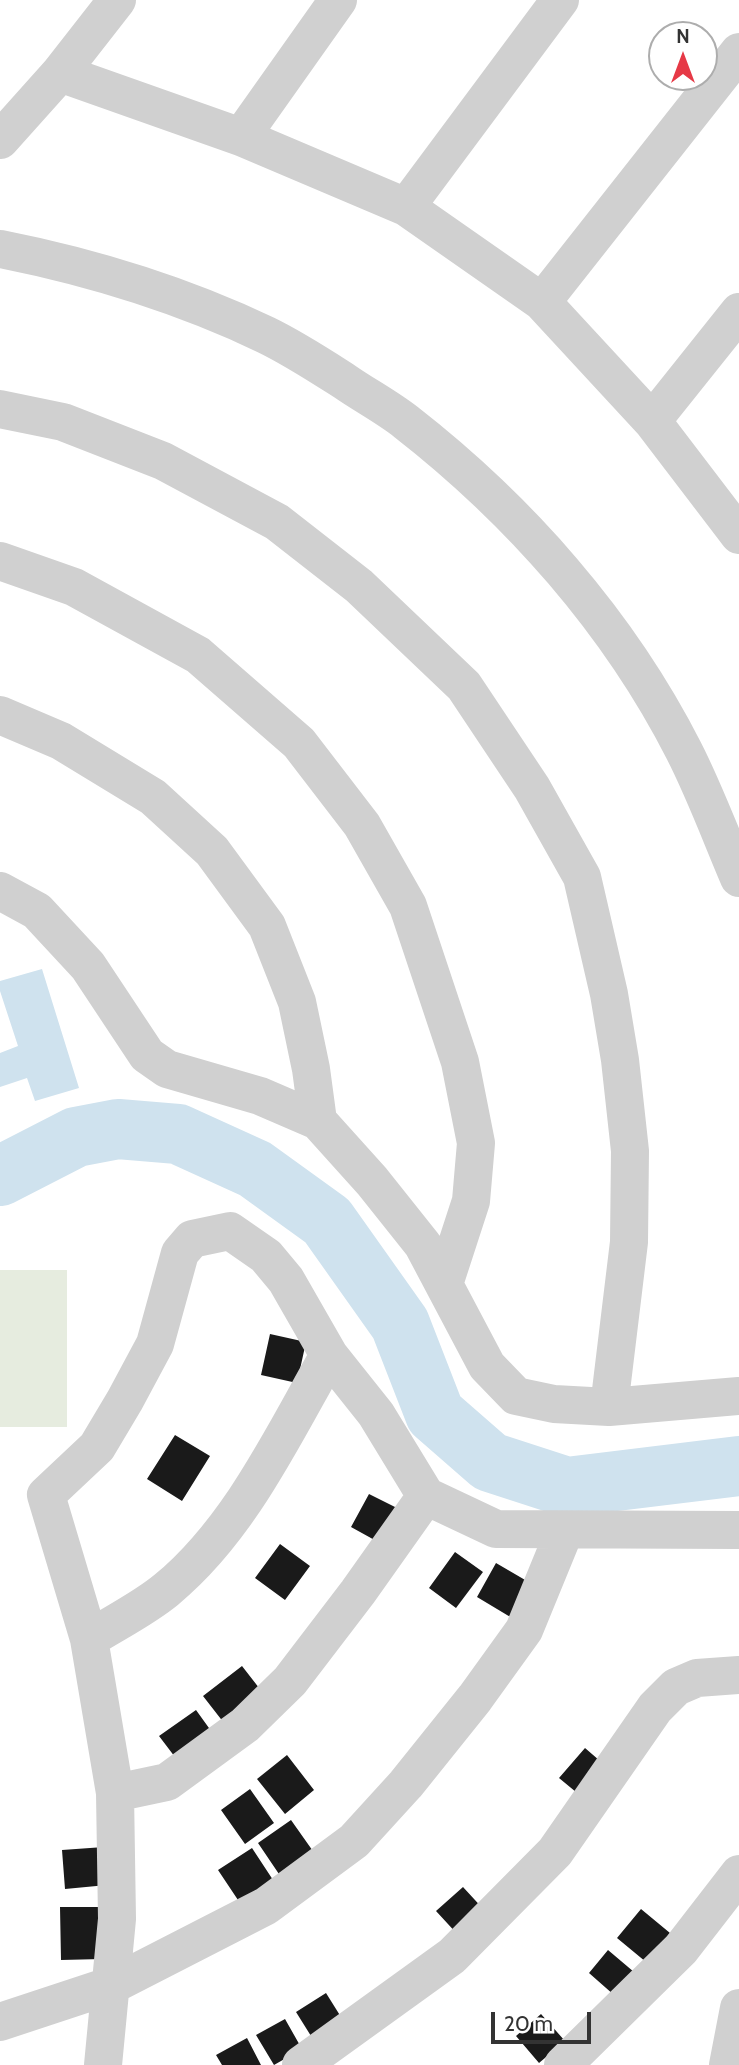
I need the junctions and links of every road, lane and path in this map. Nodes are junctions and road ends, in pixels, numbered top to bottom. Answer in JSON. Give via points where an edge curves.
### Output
{"nodes":[{"id":1,"x":117,"y":0,"type":"edge"},
{"id":2,"x":338,"y":0,"type":"edge"},
{"id":3,"x":560,"y":0,"type":"edge"},
{"id":4,"x":739,"y":52,"type":"edge"},
{"id":5,"x":60,"y":74,"type":"junction"},
{"id":6,"x":241,"y":137,"type":"junction"},
{"id":7,"x":0,"y":140,"type":"edge"},
{"id":8,"x":406,"y":207,"type":"junction"},
{"id":9,"x":0,"y":248,"type":"edge"},
{"id":10,"x":542,"y":302,"type":"junction"},
{"id":11,"x":739,"y":312,"type":"edge"},
{"id":12,"x":0,"y":409,"type":"edge"},
{"id":13,"x":652,"y":421,"type":"junction"},
{"id":14,"x":739,"y":535,"type":"edge"},
{"id":15,"x":0,"y":561,"type":"edge"},
{"id":16,"x":0,"y":715,"type":"edge"},
{"id":17,"x":739,"y":878,"type":"edge"},
{"id":18,"x":0,"y":891,"type":"edge"},
{"id":19,"x":318,"y":1121,"type":"junction"},
{"id":20,"x":444,"y":1284,"type":"junction"},
{"id":21,"x":329,"y":1355,"type":"junction"},
{"id":22,"x":739,"y":1396,"type":"edge"},
{"id":23,"x":609,"y":1406,"type":"junction"},
{"id":24,"x":426,"y":1496,"type":"junction"},
{"id":25,"x":565,"y":1530,"type":"junction"},
{"id":26,"x":739,"y":1530,"type":"edge"},
{"id":27,"x":89,"y":1639,"type":"junction"},
{"id":28,"x":739,"y":1675,"type":"edge"},
{"id":29,"x":115,"y":1793,"type":"junction"},
{"id":30,"x":739,"y":1874,"type":"edge"},
{"id":31,"x":112,"y":1986,"type":"junction"},
{"id":32,"x":739,"y":2008,"type":"edge"},
{"id":33,"x":0,"y":2022,"type":"edge"},
{"id":34,"x":103,"y":2065,"type":"edge"},
{"id":35,"x":301,"y":2065,"type":"edge"},
{"id":36,"x":563,"y":2065,"type":"edge"},
{"id":37,"x":728,"y":2065,"type":"edge"}],
"edges":[{"from":1,"to":5,"type":"street"},
{"from":2,"to":6,"type":"street"},
{"from":3,"to":8,"type":"street"},
{"from":4,"to":10,"type":"street"},
{"from":5,"to":6,"type":"street"},
{"from":5,"to":7,"type":"street"},
{"from":6,"to":8,"type":"street"},
{"from":8,"to":10,"type":"street"},
{"from":9,"to":17,"type":"street","via":[[121,279],[268,336],[405,421],[466,473],[547,553],[601,619],[648,688],[685,752]]},
{"from":10,"to":13,"type":"street"},
{"from":11,"to":13,"type":"street"},
{"from":12,"to":23,"type":"street","via":[[63,422],[163,461],[276,522],[359,586],[464,686],[532,788],[582,877],[620,1060],[630,1151],[629,1242]]},
{"from":13,"to":14,"type":"street"},
{"from":15,"to":20,"type":"street","via":[[74,587],[198,655],[299,743],[362,825],[408,906],[460,1062],[476,1143],[471,1201]]},
{"from":16,"to":19,"type":"street","via":[[61,741],[153,797],[212,851],[267,926],[297,1002]]},
{"from":18,"to":19,"type":"street","via":[[37,911],[88,966],[147,1055],[167,1069],[260,1096]]},
{"from":19,"to":20,"type":"street","via":[[423,1245]]},
{"from":20,"to":23,"type":"street","via":[[487,1366],[516,1395],[554,1404]]},
{"from":21,"to":24,"type":"street","via":[[376,1414]]},
{"from":21,"to":27,"type":"street","via":[[260,1478],[202,1556],[164,1592]]},
{"from":21,"to":27,"type":"street","via":[[286,1280],[266,1256],[230,1231],[192,1238],[180,1253],[155,1344],[125,1400],[97,1447],[46,1495]]},
{"from":22,"to":23,"type":"street"},
{"from":24,"to":25,"type":"street","via":[[496,1529]]},
{"from":24,"to":29,"type":"street","via":[[290,1681],[245,1725],[167,1782]]},
{"from":25,"to":26,"type":"street"},
{"from":25,"to":31,"type":"street","via":[[524,1630],[475,1699],[354,1841],[266,1906]]},
{"from":27,"to":29,"type":"street"},
{"from":28,"to":35,"type":"street","via":[[697,1678],[676,1687],[655,1708],[546,1862],[452,1956]]},
{"from":29,"to":31,"type":"street","via":[[117,1919]]},
{"from":30,"to":36,"type":"street","via":[[681,1949]]},
{"from":31,"to":33,"type":"street"},
{"from":31,"to":34,"type":"street"},
{"from":32,"to":37,"type":"street"}]}
